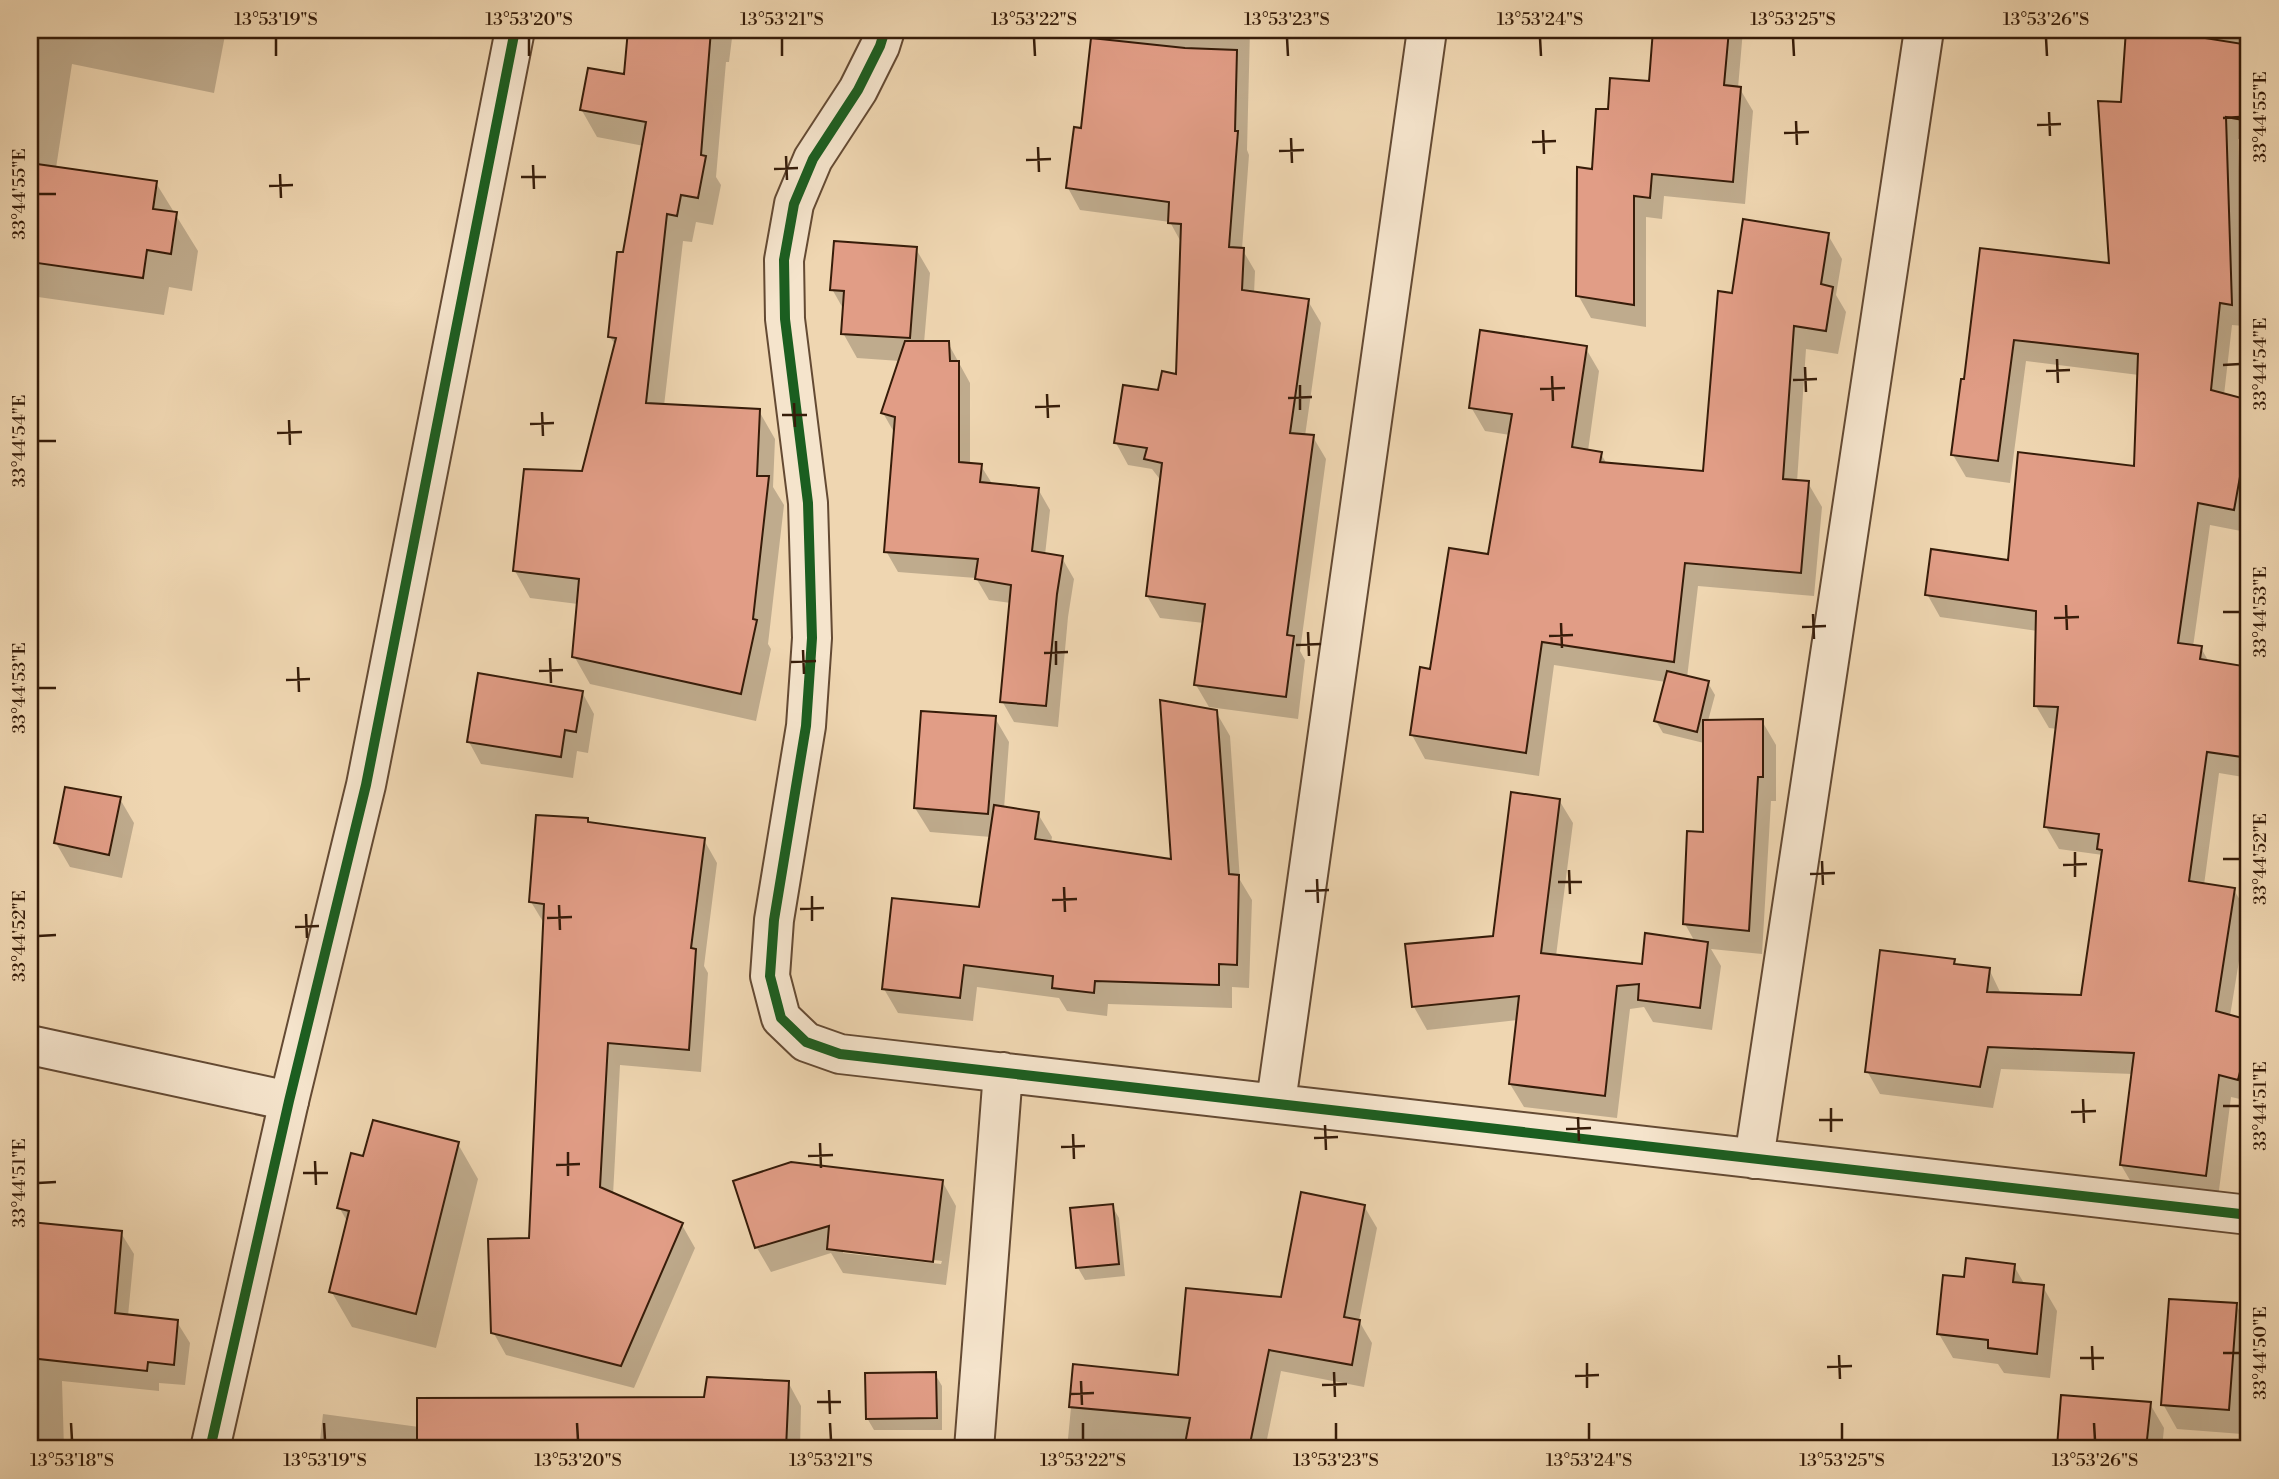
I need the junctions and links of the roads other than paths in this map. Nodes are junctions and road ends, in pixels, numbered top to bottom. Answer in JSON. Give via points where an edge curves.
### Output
{"nodes":[{"id":1,"x":514,"y":30,"type":"edge"},
{"id":2,"x":885,"y":30,"type":"edge"},
{"id":3,"x":1427,"y":30,"type":"edge"},
{"id":4,"x":1924,"y":30,"type":"edge"},
{"id":5,"x":30,"y":1045,"type":"edge"},
{"id":6,"x":1003,"y":1072,"type":"junction"},
{"id":7,"x":289,"y":1101,"type":"junction"},
{"id":8,"x":1276,"y":1102,"type":"junction"},
{"id":9,"x":1754,"y":1159,"type":"junction"},
{"id":10,"x":2248,"y":1206,"type":"edge"},
{"id":11,"x":210,"y":1449,"type":"edge"},
{"id":12,"x":974,"y":1449,"type":"edge"}],
"edges":[{"from":1,"to":7,"type":"street","via":[[366,785]]},
{"from":2,"to":6,"type":"street","via":[[858,90],[813,159],[794,204],[784,260],[785,319],[808,503],[812,638],[806,726],[774,920],[770,976],[780,1018],[806,1042],[840,1054]]},
{"from":3,"to":8,"type":"street"},
{"from":4,"to":9,"type":"street"},
{"from":5,"to":7,"type":"street"},
{"from":6,"to":8,"type":"street"},
{"from":6,"to":12,"type":"street"},
{"from":7,"to":11,"type":"street"},
{"from":8,"to":9,"type":"street"},
{"from":9,"to":10,"type":"street"}]}
